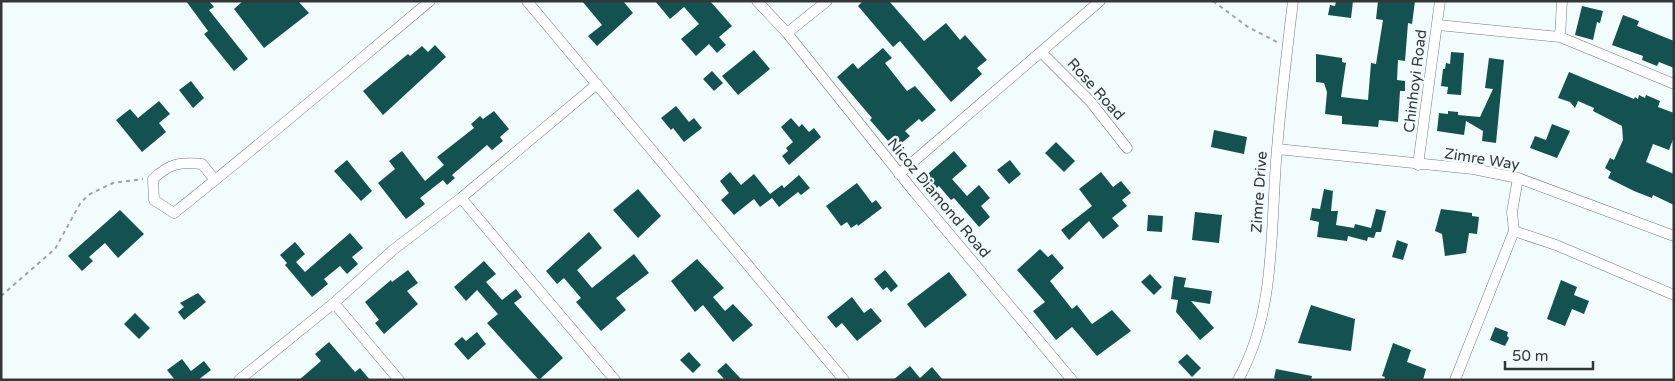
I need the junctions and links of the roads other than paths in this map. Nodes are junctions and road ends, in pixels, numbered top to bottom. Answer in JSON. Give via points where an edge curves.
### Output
{"nodes":[{"id":1,"x":430,"y":1,"type":"edge"},
{"id":2,"x":527,"y":1,"type":"edge"},
{"id":3,"x":757,"y":1,"type":"edge"},
{"id":4,"x":827,"y":1,"type":"edge"},
{"id":5,"x":1100,"y":1,"type":"edge"},
{"id":6,"x":1292,"y":1,"type":"edge"},
{"id":7,"x":1440,"y":1,"type":"edge"},
{"id":8,"x":1562,"y":1,"type":"edge"},
{"id":9,"x":1438,"y":25,"type":"junction"},
{"id":10,"x":787,"y":33,"type":"junction"},
{"id":11,"x":1560,"y":37,"type":"junction"},
{"id":12,"x":1041,"y":52,"type":"junction"},
{"id":13,"x":597,"y":84,"type":"junction"},
{"id":14,"x":1674,"y":84,"type":"edge"},
{"id":15,"x":1127,"y":148,"type":"dead end"},
{"id":16,"x":1277,"y":149,"type":"junction"},
{"id":17,"x":1418,"y":165,"type":"junction"},
{"id":18,"x":899,"y":174,"type":"junction"},
{"id":19,"x":1518,"y":178,"type":"junction"},
{"id":20,"x":215,"y":180,"type":"junction"},
{"id":21,"x":461,"y":198,"type":"junction"},
{"id":22,"x":1514,"y":231,"type":"junction"},
{"id":23,"x":1674,"y":236,"type":"edge"},
{"id":24,"x":1674,"y":295,"type":"edge"},
{"id":25,"x":334,"y":303,"type":"junction"},
{"id":26,"x":238,"y":380,"type":"edge"},
{"id":27,"x":399,"y":380,"type":"edge"},
{"id":28,"x":615,"y":380,"type":"edge"},
{"id":29,"x":844,"y":380,"type":"edge"},
{"id":30,"x":1072,"y":380,"type":"edge"},
{"id":31,"x":1238,"y":380,"type":"edge"},
{"id":32,"x":1454,"y":380,"type":"edge"}],
"edges":[{"from":1,"to":20,"type":"street"},
{"from":2,"to":13,"type":"street"},
{"from":3,"to":10,"type":"street","name":"Nicoz Diamond Road"},
{"from":4,"to":10,"type":"street"},
{"from":5,"to":12,"type":"street"},
{"from":6,"to":16,"type":"street","name":"Zimre Drive"},
{"from":7,"to":9,"type":"street","name":"Chinhoyi Road"},
{"from":8,"to":11,"type":"street"},
{"from":9,"to":11,"type":"street"},
{"from":9,"to":17,"type":"street","name":"Chinhoyi Road"},
{"from":10,"to":18,"type":"street","name":"Nicoz Diamond Road"},
{"from":11,"to":14,"type":"street"},
{"from":12,"to":15,"type":"street","name":"Rose Road","via":[[1090,101]]},
{"from":12,"to":18,"type":"street"},
{"from":13,"to":21,"type":"street"},
{"from":13,"to":29,"type":"street"},
{"from":16,"to":17,"type":"street","name":"Zimre Way"},
{"from":16,"to":31,"type":"street","name":"Zimre Drive","via":[[1267,295],[1250,359]]},
{"from":17,"to":19,"type":"street","name":"Zimre Way","via":[[1473,169]]},
{"from":18,"to":30,"type":"street","name":"Nicoz Diamond Road"},
{"from":19,"to":22,"type":"street","via":[[1512,212]]},
{"from":19,"to":23,"type":"street","name":"Zimre Way"},
{"from":20,"to":20,"type":"street","via":[[202,164],[180,162],[162,170],[153,179],[154,200],[174,213]]},
{"from":21,"to":25,"type":"street","via":[[393,250]]},
{"from":21,"to":28,"type":"street"},
{"from":22,"to":24,"type":"street"},
{"from":22,"to":32,"type":"street"},
{"from":25,"to":26,"type":"street"},
{"from":25,"to":27,"type":"street"}]}
